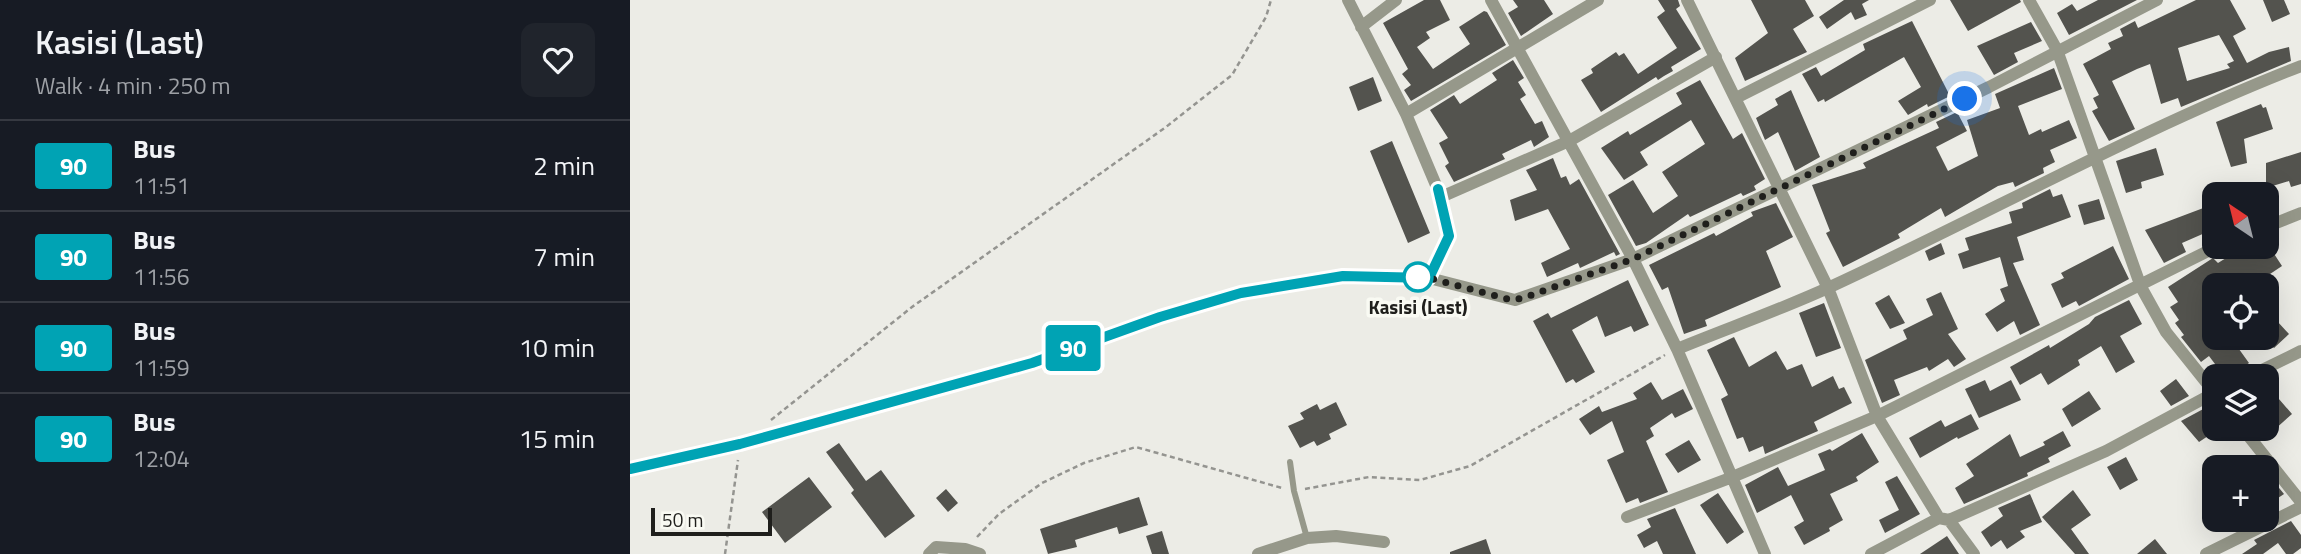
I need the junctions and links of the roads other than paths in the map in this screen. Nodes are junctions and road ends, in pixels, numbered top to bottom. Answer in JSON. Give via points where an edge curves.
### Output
{"nodes":[{"id":1,"x":1348,"y":0,"type":"edge"},
{"id":2,"x":1396,"y":0,"type":"edge"},
{"id":3,"x":1491,"y":0,"type":"edge"},
{"id":4,"x":1598,"y":0,"type":"edge"},
{"id":5,"x":1930,"y":0,"type":"edge"},
{"id":6,"x":2029,"y":0,"type":"edge"},
{"id":7,"x":2157,"y":0,"type":"edge"},
{"id":8,"x":1690,"y":1,"type":"edge"},
{"id":9,"x":1361,"y":27,"type":"junction"},
{"id":10,"x":1518,"y":49,"type":"junction"},
{"id":11,"x":2057,"y":50,"type":"junction"},
{"id":12,"x":1716,"y":57,"type":"junction"},
{"id":13,"x":2301,"y":66,"type":"edge"},
{"id":14,"x":1736,"y":98,"type":"junction"},
{"id":15,"x":1406,"y":114,"type":"junction"},
{"id":16,"x":1569,"y":141,"type":"junction"},
{"id":17,"x":2095,"y":155,"type":"junction"},
{"id":18,"x":1782,"y":189,"type":"junction"},
{"id":19,"x":1441,"y":197,"type":"junction"},
{"id":20,"x":2301,"y":213,"type":"edge"},
{"id":21,"x":2279,"y":222,"type":"edge"},
{"id":22,"x":2202,"y":254,"type":"edge"},
{"id":23,"x":1633,"y":259,"type":"junction"},
{"id":24,"x":1429,"y":278,"type":"junction"},
{"id":25,"x":2141,"y":287,"type":"junction"},
{"id":26,"x":1828,"y":288,"type":"junction"},
{"id":27,"x":1677,"y":349,"type":"junction"},
{"id":28,"x":2301,"y":351,"type":"edge"},
{"id":29,"x":2274,"y":364,"type":"edge"},
{"id":30,"x":2202,"y":377,"type":"edge"},
{"id":31,"x":2202,"y":399,"type":"edge"},
{"id":32,"x":1877,"y":416,"type":"junction"},
{"id":33,"x":2252,"y":441,"type":"edge"},
{"id":34,"x":1290,"y":462,"type":"dead end"},
{"id":35,"x":630,"y":469,"type":"edge"},
{"id":36,"x":1730,"y":478,"type":"junction"},
{"id":37,"x":2301,"y":504,"type":"edge"},
{"id":38,"x":1627,"y":517,"type":"dead end"},
{"id":39,"x":1944,"y":519,"type":"junction"},
{"id":40,"x":1307,"y":538,"type":"junction"},
{"id":41,"x":1384,"y":542,"type":"dead end"},
{"id":42,"x":929,"y":554,"type":"edge"},
{"id":43,"x":980,"y":554,"type":"edge"},
{"id":44,"x":1258,"y":554,"type":"edge"},
{"id":45,"x":1765,"y":554,"type":"edge"},
{"id":46,"x":1871,"y":554,"type":"edge"},
{"id":47,"x":1974,"y":554,"type":"edge"},
{"id":48,"x":2206,"y":554,"type":"edge"}],
"edges":[{"from":1,"to":9,"type":"street"},
{"from":2,"to":9,"type":"street"},
{"from":3,"to":10,"type":"street"},
{"from":4,"to":10,"type":"street"},
{"from":5,"to":14,"type":"street"},
{"from":6,"to":11,"type":"street"},
{"from":7,"to":11,"type":"street"},
{"from":8,"to":12,"type":"street"},
{"from":9,"to":15,"type":"street"},
{"from":10,"to":15,"type":"street"},
{"from":10,"to":16,"type":"street"},
{"from":11,"to":17,"type":"street"},
{"from":11,"to":18,"type":"street"},
{"from":12,"to":14,"type":"street"},
{"from":12,"to":16,"type":"street"},
{"from":13,"to":17,"type":"street"},
{"from":14,"to":18,"type":"street"},
{"from":15,"to":19,"type":"street"},
{"from":16,"to":19,"type":"street"},
{"from":16,"to":23,"type":"street"},
{"from":17,"to":25,"type":"street"},
{"from":17,"to":26,"type":"street"},
{"from":18,"to":23,"type":"street"},
{"from":18,"to":26,"type":"street"},
{"from":19,"to":24,"type":"street","via":[[1449,236]]},
{"from":20,"to":21,"type":"street"},
{"from":22,"to":25,"type":"street"},
{"from":23,"to":24,"type":"street","via":[[1515,300]]},
{"from":23,"to":27,"type":"street"},
{"from":24,"to":35,"type":"street","via":[[1343,276],[1241,293],[1172,312],[1032,363],[740,444]]},
{"from":25,"to":30,"type":"street","via":[[2171,339]]},
{"from":25,"to":32,"type":"street"},
{"from":26,"to":27,"type":"street"},
{"from":26,"to":32,"type":"street"},
{"from":27,"to":36,"type":"street"},
{"from":28,"to":29,"type":"street"},
{"from":31,"to":39,"type":"street","via":[[2106,451]]},
{"from":32,"to":36,"type":"street"},
{"from":32,"to":39,"type":"street"},
{"from":33,"to":37,"type":"street"},
{"from":34,"to":40,"type":"lane"},
{"from":36,"to":38,"type":"street"},
{"from":36,"to":45,"type":"street"},
{"from":37,"to":48,"type":"street"},
{"from":39,"to":46,"type":"street"},
{"from":39,"to":47,"type":"street"},
{"from":40,"to":41,"type":"street","via":[[1336,536]]},
{"from":40,"to":44,"type":"street"},
{"from":42,"to":43,"type":"street","via":[[936,547]]}]}
